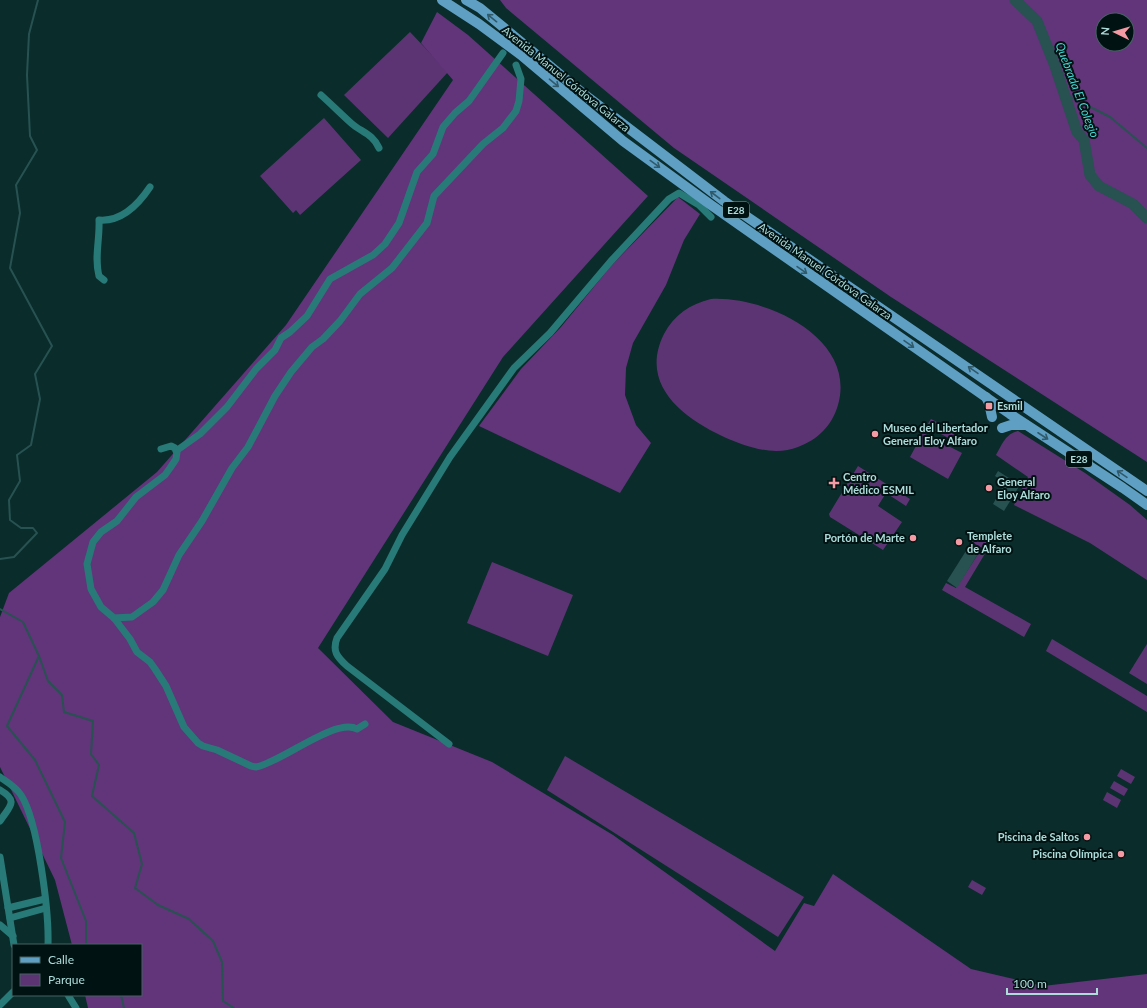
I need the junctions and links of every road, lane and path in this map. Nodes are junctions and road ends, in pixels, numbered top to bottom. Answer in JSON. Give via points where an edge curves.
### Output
{"nodes":[{"id":1,"x":442,"y":0,"type":"edge"},
{"id":2,"x":466,"y":0,"type":"edge"},
{"id":3,"x":503,"y":53,"type":"dead end"},
{"id":4,"x":516,"y":65,"type":"dead end"},
{"id":5,"x":321,"y":95,"type":"dead end"},
{"id":6,"x":379,"y":148,"type":"dead end"},
{"id":7,"x":150,"y":187,"type":"dead end"},
{"id":8,"x":711,"y":217,"type":"dead end"},
{"id":9,"x":104,"y":280,"type":"dead end"},
{"id":10,"x":986,"y":397,"type":"junction"},
{"id":11,"x":992,"y":417,"type":"dead end"},
{"id":12,"x":1027,"y":425,"type":"junction"},
{"id":13,"x":1002,"y":428,"type":"dead end"},
{"id":14,"x":161,"y":449,"type":"dead end"},
{"id":15,"x":176,"y":451,"type":"junction"},
{"id":16,"x":1147,"y":492,"type":"edge"},
{"id":17,"x":1147,"y":505,"type":"edge"},
{"id":18,"x":114,"y":618,"type":"junction"},
{"id":19,"x":365,"y":724,"type":"dead end"},
{"id":20,"x":449,"y":744,"type":"dead end"},
{"id":21,"x":0,"y":777,"type":"edge"},
{"id":22,"x":0,"y":790,"type":"edge"},
{"id":23,"x":0,"y":821,"type":"edge"},
{"id":24,"x":0,"y":857,"type":"edge"},
{"id":25,"x":45,"y":899,"type":"junction"},
{"id":26,"x":8,"y":908,"type":"junction"},
{"id":27,"x":46,"y":908,"type":"junction"},
{"id":28,"x":10,"y":918,"type":"junction"},
{"id":29,"x":0,"y":926,"type":"edge"},
{"id":30,"x":12,"y":936,"type":"junction"},
{"id":31,"x":14,"y":944,"type":"edge"},
{"id":32,"x":48,"y":944,"type":"edge"},
{"id":33,"x":12,"y":993,"type":"edge"},
{"id":34,"x":69,"y":996,"type":"edge"},
{"id":35,"x":0,"y":1007,"type":"edge"},
{"id":36,"x":76,"y":1008,"type":"edge"}],
"edges":[{"from":1,"to":10,"type":"main road","name":"Avenida Manuel Córdova Galarza","number":"E28","one_way":true,"via":[[521,55],[623,141],[802,270]]},
{"from":16,"to":2,"type":"main road","name":"Avenida Manuel Córdova Galarza","number":"E28","one_way":true,"via":[[736,210],[585,95],[480,8]]},
{"from":3,"to":15,"type":"street","via":[[469,101],[443,127],[433,154],[417,172],[399,223],[385,244],[373,255],[330,279],[306,316],[281,338],[275,350],[227,407],[200,434]]},
{"from":4,"to":18,"type":"street","via":[[521,79],[516,111],[503,128],[483,144],[434,196],[427,223],[392,268],[360,294],[340,321],[312,347],[291,372],[248,447],[232,468],[179,555],[163,590],[153,602],[132,617]]},
{"from":5,"to":6,"type":"street","via":[[352,125],[376,140]]},
{"from":7,"to":9,"type":"street","via":[[139,203],[128,211],[108,221],[99,220],[99,246],[95,257],[98,276]]},
{"from":8,"to":20,"type":"street","via":[[699,205],[679,193],[669,199],[611,261],[550,333],[514,368],[450,457],[402,535],[385,569],[337,638],[334,649],[336,656]]},
{"from":10,"to":11,"type":"main road"},
{"from":10,"to":12,"type":"main road","name":"Avenida Manuel Córdova Galarza","number":"E28"},
{"from":12,"to":13,"type":"main road"},
{"from":12,"to":17,"type":"main road","name":"Avenida Manuel Córdova Galarza","number":"E28","one_way":true},
{"from":14,"to":15,"type":"street","via":[[170,446]]},
{"from":15,"to":18,"type":"street","via":[[176,459],[164,475],[136,497],[117,521],[96,537],[87,556],[91,589],[101,607]]},
{"from":18,"to":19,"type":"street","via":[[137,652],[150,662],[166,686],[184,727],[203,746],[256,767],[332,731],[349,727],[357,729]]},
{"from":21,"to":25,"type":"street","via":[[20,793],[30,813]]},
{"from":22,"to":23,"type":"street","via":[[10,796],[12,803]]},
{"from":24,"to":26,"type":"street"},
{"from":25,"to":26,"type":"street"},
{"from":25,"to":27,"type":"street"},
{"from":26,"to":28,"type":"street"},
{"from":27,"to":28,"type":"street"},
{"from":27,"to":32,"type":"street","via":[[49,925]]},
{"from":28,"to":30,"type":"street"},
{"from":29,"to":30,"type":"street"},
{"from":30,"to":31,"type":"street"},
{"from":33,"to":35,"type":"street"},
{"from":34,"to":36,"type":"street"}]}
